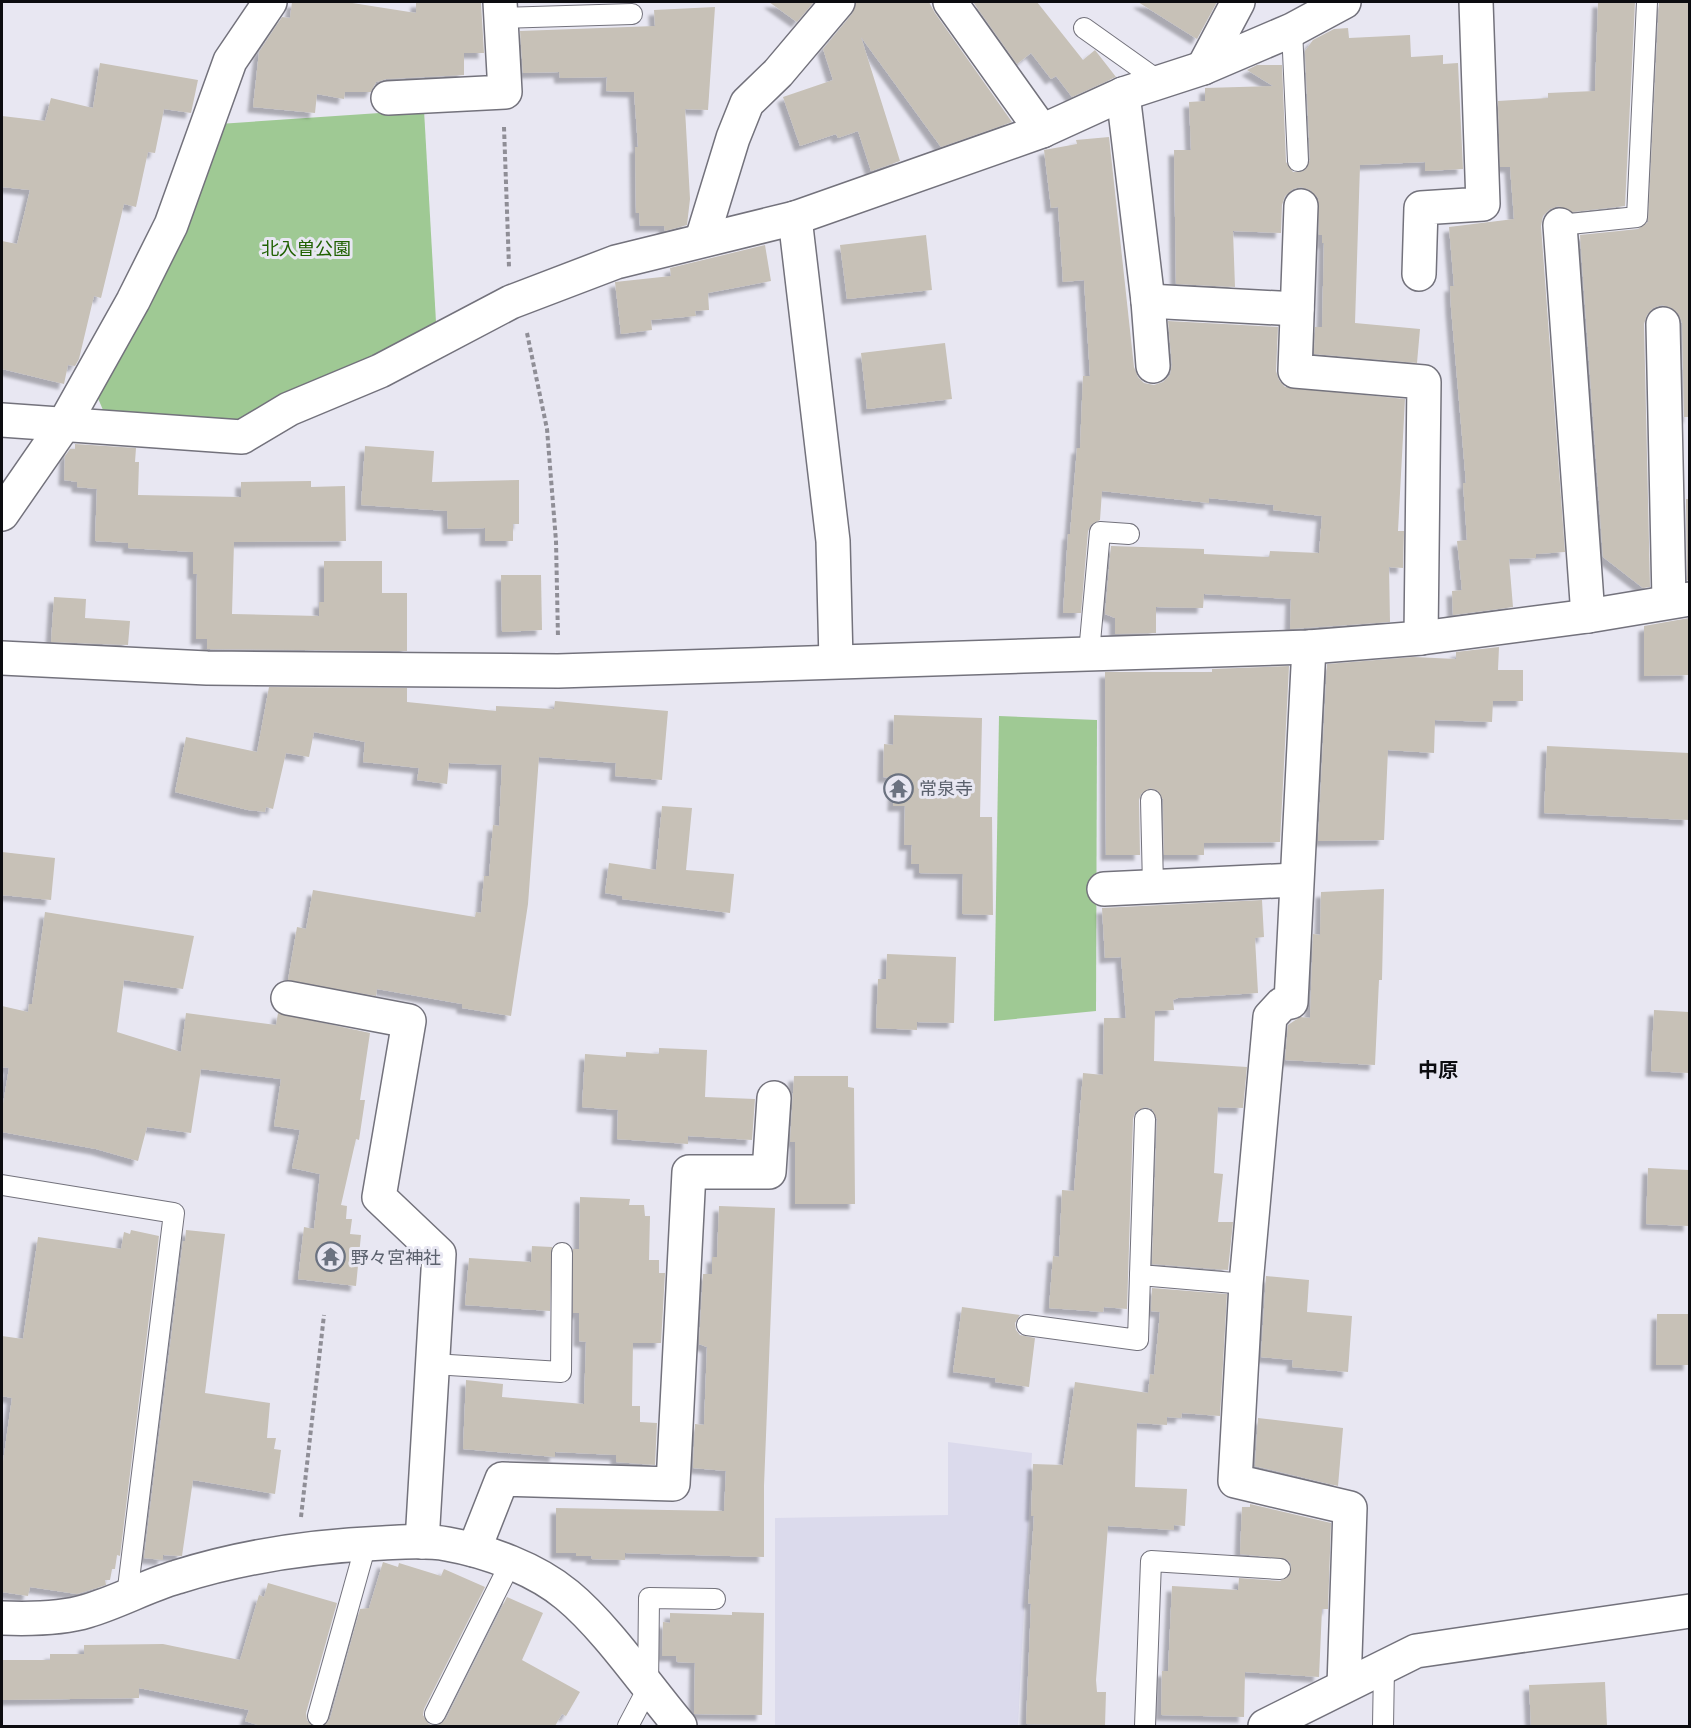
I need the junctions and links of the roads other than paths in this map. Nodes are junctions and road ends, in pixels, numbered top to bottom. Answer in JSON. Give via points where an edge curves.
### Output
{"nodes":[{"id":1,"x":270,"y":2,"type":"edge"},
{"id":2,"x":838,"y":2,"type":"edge"},
{"id":3,"x":950,"y":2,"type":"edge"},
{"id":4,"x":1238,"y":2,"type":"edge"},
{"id":5,"x":1344,"y":2,"type":"edge"},
{"id":6,"x":1476,"y":2,"type":"edge"},
{"id":7,"x":1647,"y":2,"type":"edge"},
{"id":8,"x":501,"y":10,"type":"edge"},
{"id":9,"x":632,"y":14,"type":"dead end"},
{"id":10,"x":1084,"y":28,"type":"dead end"},
{"id":11,"x":1292,"y":30,"type":"junction"},
{"id":12,"x":1203,"y":68,"type":"junction"},
{"id":13,"x":1160,"y":82,"type":"junction"},
{"id":14,"x":1123,"y":94,"type":"junction"},
{"id":15,"x":388,"y":98,"type":"dead end"},
{"id":16,"x":1042,"y":131,"type":"junction"},
{"id":17,"x":1298,"y":161,"type":"dead end"},
{"id":18,"x":1301,"y":206,"type":"dead end"},
{"id":19,"x":795,"y":218,"type":"junction"},
{"id":20,"x":1560,"y":225,"type":"joint"},
{"id":21,"x":702,"y":239,"type":"junction"},
{"id":22,"x":1419,"y":274,"type":"dead end"},
{"id":23,"x":1148,"y":301,"type":"junction"},
{"id":24,"x":1297,"y":309,"type":"junction"},
{"id":25,"x":1663,"y":324,"type":"dead end"},
{"id":26,"x":1153,"y":366,"type":"dead end"},
{"id":27,"x":2,"y":420,"type":"edge"},
{"id":28,"x":63,"y":426,"type":"junction"},
{"id":29,"x":2,"y":514,"type":"edge"},
{"id":30,"x":1129,"y":534,"type":"dead end"},
{"id":31,"x":1679,"y":600,"type":"edge"},
{"id":32,"x":1588,"y":616,"type":"junction"},
{"id":33,"x":1421,"y":638,"type":"junction"},
{"id":34,"x":1309,"y":647,"type":"junction"},
{"id":35,"x":1089,"y":654,"type":"junction"},
{"id":36,"x":2,"y":658,"type":"edge"},
{"id":37,"x":836,"y":661,"type":"junction"},
{"id":38,"x":1151,"y":800,"type":"dead end"},
{"id":39,"x":1295,"y":880,"type":"junction"},
{"id":40,"x":1153,"y":886,"type":"junction"},
{"id":41,"x":1104,"y":889,"type":"dead end"},
{"id":42,"x":288,"y":998,"type":"dead end"},
{"id":43,"x":774,"y":1098,"type":"dead end"},
{"id":44,"x":1146,"y":1119,"type":"dead end"},
{"id":45,"x":2,"y":1185,"type":"edge"},
{"id":46,"x":562,"y":1253,"type":"dead end"},
{"id":47,"x":1140,"y":1275,"type":"junction"},
{"id":48,"x":1246,"y":1284,"type":"junction"},
{"id":49,"x":1028,"y":1324,"type":"dead end"},
{"id":50,"x":433,"y":1364,"type":"junction"},
{"id":51,"x":422,"y":1542,"type":"junction"},
{"id":52,"x":366,"y":1544,"type":"junction"},
{"id":53,"x":474,"y":1551,"type":"junction"},
{"id":54,"x":510,"y":1564,"type":"junction"},
{"id":55,"x":1281,"y":1569,"type":"dead end"},
{"id":56,"x":127,"y":1596,"type":"junction"},
{"id":57,"x":715,"y":1599,"type":"dead end"},
{"id":58,"x":1689,"y":1611,"type":"edge"},
{"id":59,"x":2,"y":1618,"type":"edge"},
{"id":60,"x":1384,"y":1667,"type":"junction"},
{"id":61,"x":1344,"y":1686,"type":"junction"},
{"id":62,"x":648,"y":1688,"type":"junction"},
{"id":63,"x":435,"y":1714,"type":"dead end"},
{"id":64,"x":318,"y":1716,"type":"dead end"},
{"id":65,"x":628,"y":1726,"type":"edge"},
{"id":66,"x":680,"y":1726,"type":"edge"},
{"id":67,"x":1145,"y":1726,"type":"edge"},
{"id":68,"x":1265,"y":1726,"type":"edge"},
{"id":69,"x":1383,"y":1726,"type":"edge"}],
"edges":[{"from":1,"to":28,"type":"street","via":[[230,61],[171,225]]},
{"from":2,"to":21,"type":"street","via":[[747,103]]},
{"from":3,"to":16,"type":"street"},
{"from":4,"to":12,"type":"street"},
{"from":5,"to":11,"type":"street"},
{"from":6,"to":22,"type":"street","via":[[1483,204],[1421,208]]},
{"from":7,"to":20,"type":"lane","via":[[1637,217]]},
{"from":8,"to":9,"type":"lane"},
{"from":8,"to":15,"type":"street","via":[[505,92]]},
{"from":10,"to":13,"type":"lane"},
{"from":11,"to":12,"type":"street"},
{"from":11,"to":17,"type":"lane"},
{"from":12,"to":13,"type":"street"},
{"from":13,"to":14,"type":"street"},
{"from":14,"to":16,"type":"street"},
{"from":14,"to":23,"type":"street"},
{"from":16,"to":19,"type":"street"},
{"from":18,"to":24,"type":"street"},
{"from":19,"to":21,"type":"street"},
{"from":19,"to":37,"type":"street","via":[[833,541]]},
{"from":20,"to":32,"type":"street"},
{"from":21,"to":28,"type":"street","via":[[616,262],[511,302],[380,371],[289,409],[242,437]]},
{"from":23,"to":24,"type":"street"},
{"from":23,"to":26,"type":"street"},
{"from":24,"to":33,"type":"street","via":[[1295,371],[1424,382]]},
{"from":25,"to":31,"type":"street"},
{"from":27,"to":28,"type":"street"},
{"from":28,"to":29,"type":"street"},
{"from":30,"to":35,"type":"lane","via":[[1100,532]]},
{"from":31,"to":32,"type":"street"},
{"from":32,"to":33,"type":"street"},
{"from":33,"to":34,"type":"street"},
{"from":34,"to":35,"type":"street"},
{"from":34,"to":39,"type":"street"},
{"from":35,"to":37,"type":"street"},
{"from":36,"to":37,"type":"street","via":[[207,668],[558,671]]},
{"from":38,"to":40,"type":"lane"},
{"from":39,"to":40,"type":"street"},
{"from":39,"to":48,"type":"street","via":[[1291,1002],[1282,1004],[1270,1017]]},
{"from":40,"to":41,"type":"street"},
{"from":42,"to":50,"type":"street","via":[[409,1021],[379,1197],[439,1254]]},
{"from":43,"to":53,"type":"street","via":[[769,1172],[689,1172],[673,1485],[502,1479]]},
{"from":44,"to":47,"type":"lane"},
{"from":45,"to":56,"type":"lane","via":[[174,1213]]},
{"from":46,"to":50,"type":"lane","via":[[561,1372]]},
{"from":47,"to":48,"type":"lane"},
{"from":47,"to":49,"type":"lane","via":[[1138,1340]]},
{"from":48,"to":61,"type":"street","via":[[1235,1481],[1350,1508]]},
{"from":50,"to":51,"type":"street"},
{"from":51,"to":52,"type":"street"},
{"from":51,"to":53,"type":"street","via":[[446,1543]]},
{"from":52,"to":56,"type":"street","via":[[237,1561],[176,1577]]},
{"from":52,"to":64,"type":"lane"},
{"from":53,"to":54,"type":"street"},
{"from":54,"to":62,"type":"street","via":[[567,1595]]},
{"from":54,"to":63,"type":"lane"},
{"from":55,"to":67,"type":"lane","via":[[1151,1561]]},
{"from":56,"to":59,"type":"street","via":[[87,1611]]},
{"from":57,"to":62,"type":"lane","via":[[649,1598]]},
{"from":58,"to":60,"type":"street","via":[[1416,1651]]},
{"from":60,"to":61,"type":"street"},
{"from":60,"to":69,"type":"lane"},
{"from":61,"to":68,"type":"street"},
{"from":62,"to":65,"type":"lane"},
{"from":62,"to":66,"type":"street"}]}
